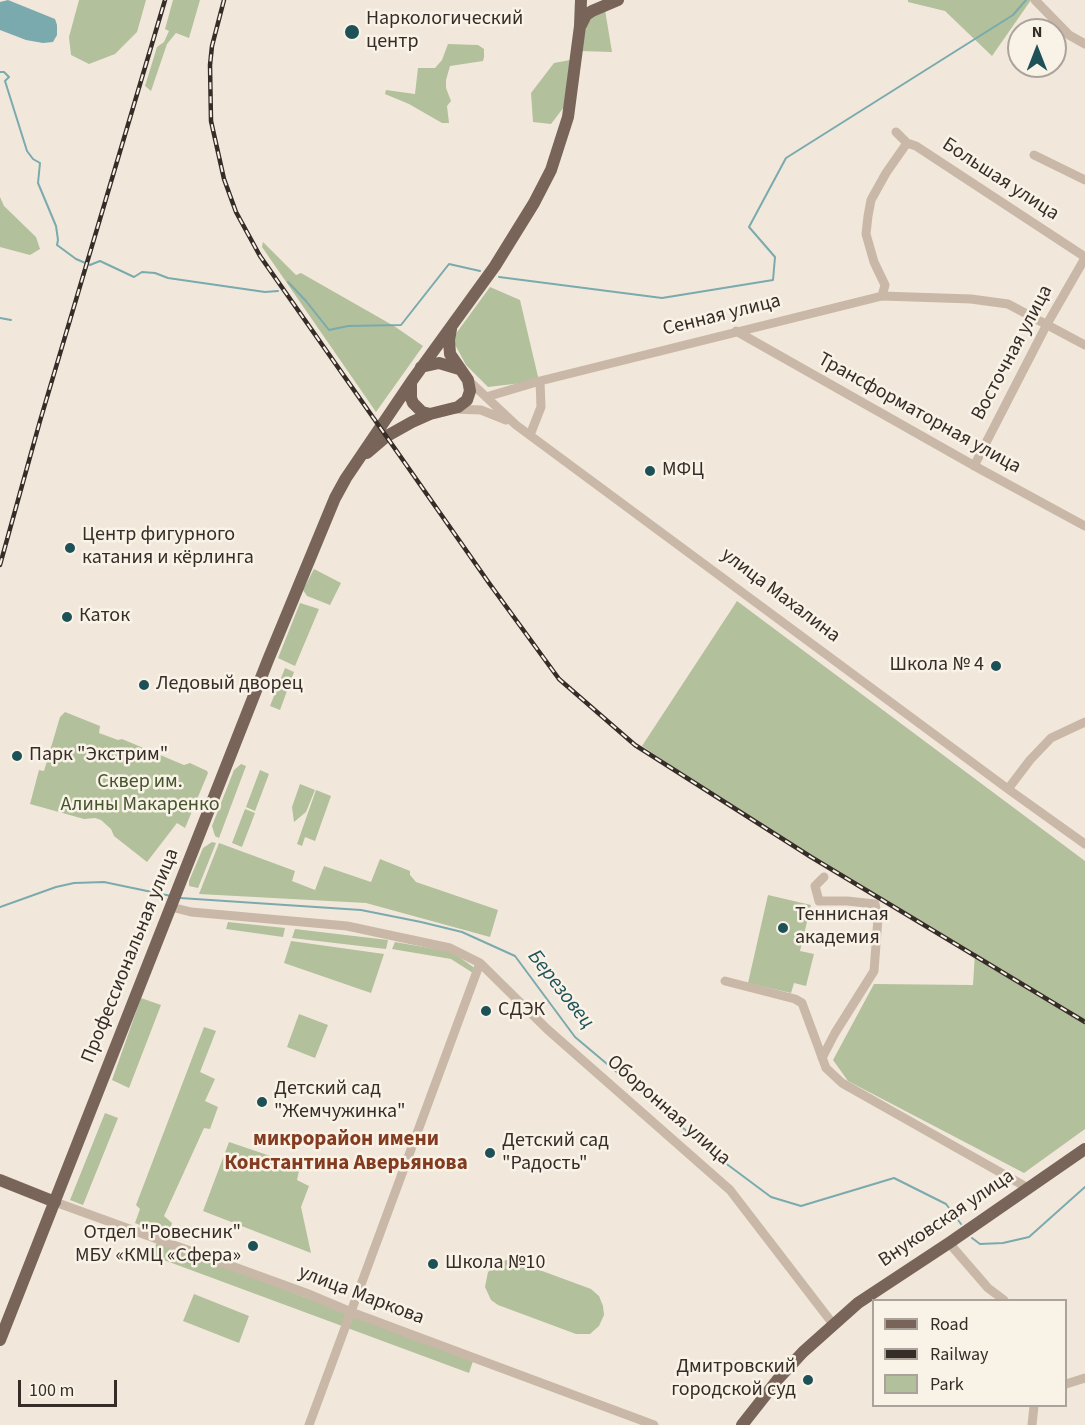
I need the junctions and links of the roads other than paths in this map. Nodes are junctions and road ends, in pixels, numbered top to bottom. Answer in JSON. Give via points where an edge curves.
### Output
{"nodes":[{"id":1,"x":618,"y":0,"type":"edge"},
{"id":2,"x":1035,"y":0,"type":"edge"},
{"id":3,"x":591,"y":5,"type":"edge"},
{"id":4,"x":1085,"y":44,"type":"edge"},
{"id":5,"x":896,"y":132,"type":"dead end"},
{"id":6,"x":907,"y":143,"type":"junction"},
{"id":7,"x":1034,"y":155,"type":"dead end"},
{"id":8,"x":1085,"y":180,"type":"edge"},
{"id":9,"x":1085,"y":257,"type":"edge"},
{"id":10,"x":882,"y":296,"type":"junction"},
{"id":11,"x":1047,"y":324,"type":"junction"},
{"id":12,"x":451,"y":328,"type":"junction"},
{"id":13,"x":736,"y":331,"type":"junction"},
{"id":14,"x":1085,"y":345,"type":"edge"},
{"id":15,"x":421,"y":367,"type":"junction"},
{"id":16,"x":459,"y":369,"type":"junction"},
{"id":17,"x":468,"y":380,"type":"junction"},
{"id":18,"x":540,"y":381,"type":"junction"},
{"id":19,"x":411,"y":382,"type":"junction"},
{"id":20,"x":486,"y":397,"type":"junction"},
{"id":21,"x":452,"y":409,"type":"junction"},
{"id":22,"x":430,"y":414,"type":"junction"},
{"id":23,"x":516,"y":425,"type":"junction"},
{"id":24,"x":530,"y":435,"type":"junction"},
{"id":25,"x":359,"y":459,"type":"junction"},
{"id":26,"x":974,"y":466,"type":"junction"},
{"id":27,"x":1085,"y":525,"type":"edge"},
{"id":28,"x":1085,"y":722,"type":"edge"},
{"id":29,"x":1008,"y":789,"type":"junction"},
{"id":30,"x":1085,"y":844,"type":"edge"},
{"id":31,"x":824,"y":878,"type":"dead end"},
{"id":32,"x":174,"y":900,"type":"junction"},
{"id":33,"x":480,"y":963,"type":"junction"},
{"id":34,"x":725,"y":981,"type":"dead end"},
{"id":35,"x":822,"y":1058,"type":"junction"},
{"id":36,"x":1085,"y":1149,"type":"edge"},
{"id":37,"x":0,"y":1180,"type":"edge"},
{"id":38,"x":1028,"y":1188,"type":"junction"},
{"id":39,"x":55,"y":1202,"type":"junction"},
{"id":40,"x":949,"y":1244,"type":"junction"},
{"id":41,"x":1003,"y":1299,"type":"edge"},
{"id":42,"x":351,"y":1312,"type":"junction"},
{"id":43,"x":833,"y":1324,"type":"junction"},
{"id":44,"x":0,"y":1340,"type":"edge"},
{"id":45,"x":1085,"y":1378,"type":"edge"},
{"id":46,"x":1067,"y":1383,"type":"edge"},
{"id":47,"x":1034,"y":1407,"type":"edge"},
{"id":48,"x":309,"y":1425,"type":"edge"},
{"id":49,"x":654,"y":1425,"type":"edge"},
{"id":50,"x":742,"y":1425,"type":"edge"},
{"id":51,"x":1032,"y":1425,"type":"edge"}],
"edges":[{"from":1,"to":3,"type":"main road"},
{"from":2,"to":4,"type":"street","via":[[1069,34]]},
{"from":3,"to":12,"type":"main road","via":[[580,26],[568,117],[551,170],[507,248]]},
{"from":5,"to":6,"type":"street","name":"Большая улица"},
{"from":6,"to":9,"type":"street","name":"Большая улица"},
{"from":6,"to":10,"type":"street","via":[[871,200],[868,216],[866,234],[885,285]]},
{"from":7,"to":8,"type":"street"},
{"from":9,"to":11,"type":"street","name":"Восточная улица"},
{"from":10,"to":11,"type":"street","name":"Сенная улица","via":[[1008,304]]},
{"from":10,"to":13,"type":"street","name":"Сенная улица"},
{"from":11,"to":14,"type":"street","name":"Сенная улица"},
{"from":11,"to":26,"type":"street","name":"Восточная улица"},
{"from":12,"to":15,"type":"main road","name":"Профессиональная улица"},
{"from":12,"to":16,"type":"main road","name":"улица Махалина","via":[[450,354]]},
{"from":13,"to":18,"type":"street","name":"Сенная улица"},
{"from":13,"to":26,"type":"street","name":"Трансформаторная улица"},
{"from":15,"to":16,"type":"main road","via":[[439,363]]},
{"from":15,"to":19,"type":"main road","name":"Профессиональная улица"},
{"from":16,"to":17,"type":"main road","name":"улица Махалина"},
{"from":17,"to":20,"type":"street","name":"улица Махалина"},
{"from":17,"to":21,"type":"main road","via":[[467,400]]},
{"from":18,"to":20,"type":"street","name":"Сенная улица"},
{"from":18,"to":24,"type":"street","via":[[542,407]]},
{"from":19,"to":22,"type":"main road","via":[[413,403]]},
{"from":19,"to":25,"type":"main road","name":"Профессиональная улица"},
{"from":20,"to":23,"type":"street","name":"улица Махалина"},
{"from":21,"to":22,"type":"main road"},
{"from":21,"to":23,"type":"street","via":[[481,410]]},
{"from":22,"to":25,"type":"main road","via":[[387,436]]},
{"from":23,"to":24,"type":"street","name":"улица Махалина"},
{"from":24,"to":29,"type":"street","name":"улица Махалина"},
{"from":25,"to":32,"type":"main road","name":"Профессиональная улица","via":[[324,524]]},
{"from":26,"to":27,"type":"street","name":"Трансформаторная улица"},
{"from":28,"to":29,"type":"street","via":[[1052,738]]},
{"from":29,"to":30,"type":"street","name":"улица Махалина"},
{"from":31,"to":35,"type":"street","via":[[814,886],[819,901],[875,904],[878,918],[874,971]]},
{"from":32,"to":33,"type":"street","name":"Оборонная улица","via":[[191,912],[347,926],[450,948]]},
{"from":32,"to":39,"type":"main road","name":"Профессиональная улица"},
{"from":33,"to":42,"type":"street"},
{"from":33,"to":43,"type":"street","name":"Оборонная улица","via":[[547,1029],[730,1190]]},
{"from":34,"to":35,"type":"street","via":[[802,1003]]},
{"from":35,"to":38,"type":"street","via":[[826,1068],[842,1083]]},
{"from":36,"to":38,"type":"main road","name":"Внуковская улица"},
{"from":37,"to":39,"type":"main road"},
{"from":38,"to":40,"type":"main road","name":"Внуковская улица"},
{"from":39,"to":42,"type":"street","name":"улица Маркова"},
{"from":39,"to":44,"type":"main road","name":"Профессиональная улица"},
{"from":40,"to":41,"type":"street"},
{"from":40,"to":43,"type":"main road","name":"Внуковская улица","via":[[858,1303]]},
{"from":42,"to":48,"type":"street"},
{"from":42,"to":49,"type":"street","name":"улица Маркова"},
{"from":43,"to":50,"type":"main road","name":"Внуковская улица","via":[[779,1378]]},
{"from":45,"to":46,"type":"street"},
{"from":47,"to":51,"type":"street"}]}
